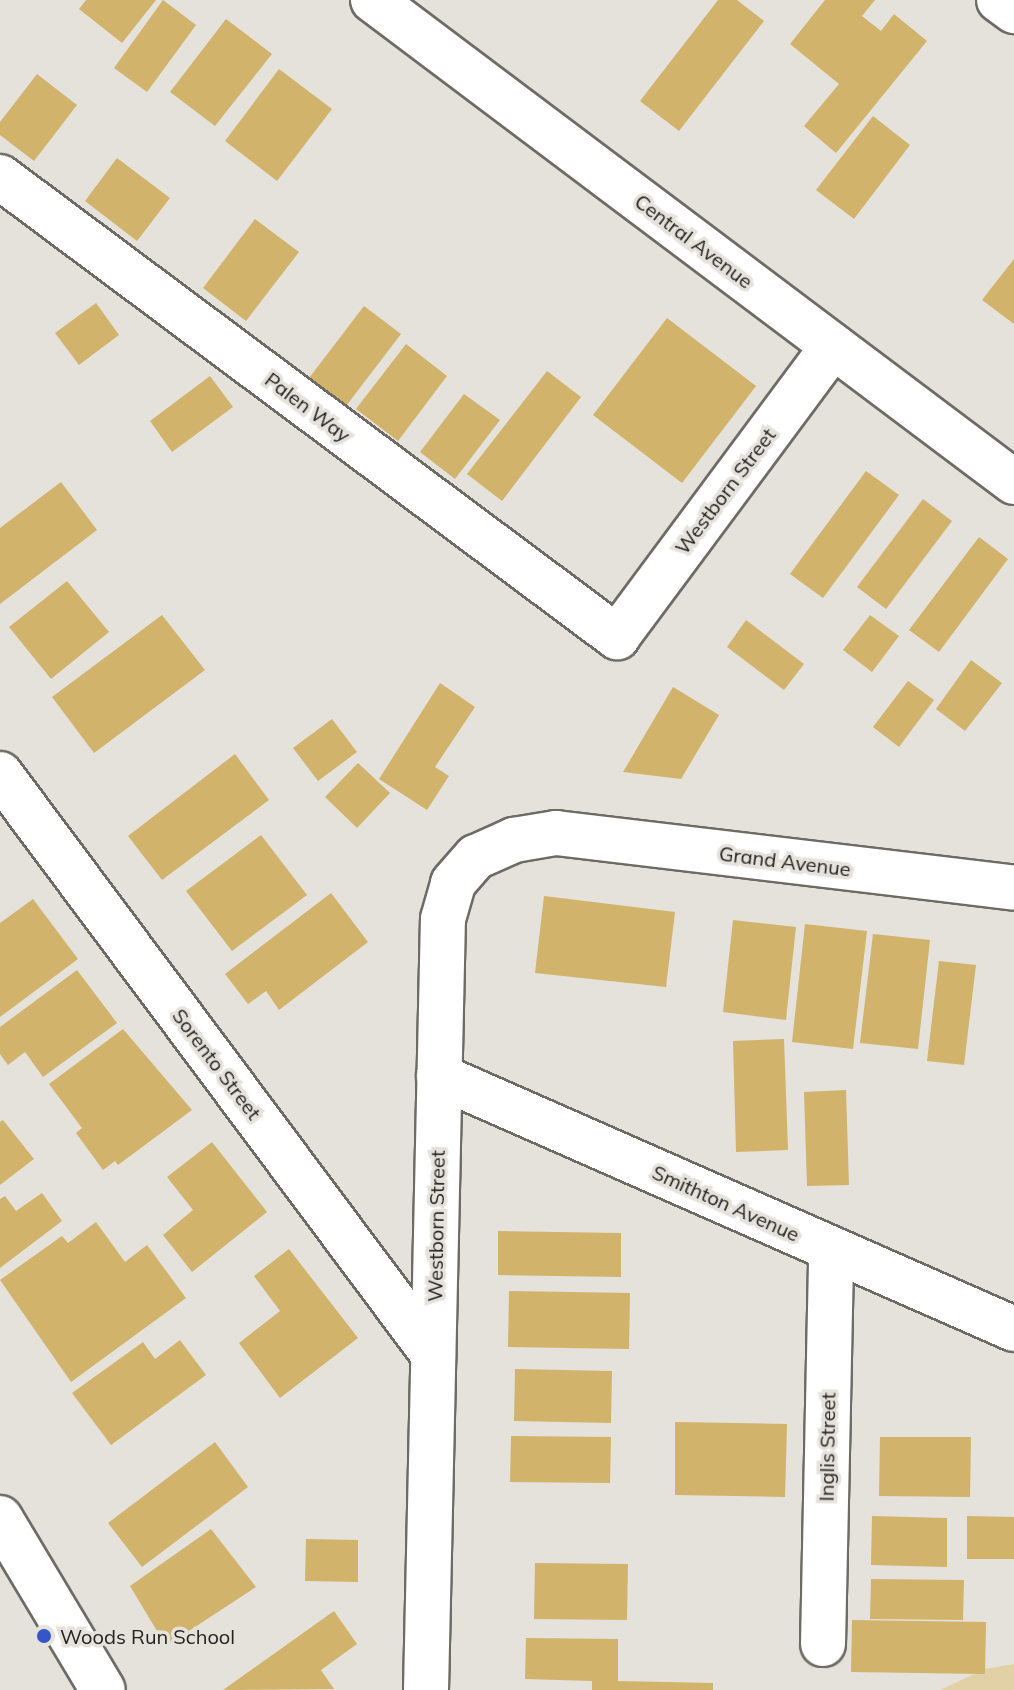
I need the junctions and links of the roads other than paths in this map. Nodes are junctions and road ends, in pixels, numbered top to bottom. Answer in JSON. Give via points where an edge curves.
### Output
{"nodes":[{"id":1,"x":373,"y":0,"type":"edge"},
{"id":2,"x":999,"y":0,"type":"edge"},
{"id":3,"x":1014,"y":11,"type":"edge"},
{"id":4,"x":0,"y":177,"type":"edge"},
{"id":5,"x":833,"y":346,"type":"junction"},
{"id":6,"x":1014,"y":482,"type":"edge"},
{"id":7,"x":617,"y":637,"type":"joint"},
{"id":8,"x":0,"y":774,"type":"edge"},
{"id":9,"x":556,"y":833,"type":"joint"},
{"id":10,"x":1014,"y":888,"type":"edge"},
{"id":11,"x":439,"y":1076,"type":"junction"},
{"id":12,"x":831,"y":1249,"type":"junction"},
{"id":13,"x":1014,"y":1329,"type":"edge"},
{"id":14,"x":433,"y":1354,"type":"junction"},
{"id":15,"x":0,"y":1518,"type":"edge"},
{"id":16,"x":823,"y":1644,"type":"dead end"},
{"id":17,"x":103,"y":1690,"type":"edge"},
{"id":18,"x":426,"y":1690,"type":"edge"}],
"edges":[{"from":1,"to":5,"type":"street","name":"Central Avenue"},
{"from":2,"to":3,"type":"street"},
{"from":4,"to":7,"type":"street","name":"Palen Way"},
{"from":5,"to":6,"type":"street","name":"Central Avenue"},
{"from":5,"to":7,"type":"street","name":"Westborn Street"},
{"from":8,"to":14,"type":"street","name":"Sorento Street"},
{"from":9,"to":10,"type":"street","name":"Grand Avenue"},
{"from":9,"to":11,"type":"street","name":"Westborn Street","via":[[514,840],[476,857],[453,883],[443,919]]},
{"from":11,"to":12,"type":"street","name":"Smithton Avenue"},
{"from":11,"to":14,"type":"street","name":"Westborn Street"},
{"from":12,"to":13,"type":"street","name":"Smithton Avenue"},
{"from":12,"to":16,"type":"street","name":"Inglis Street"},
{"from":14,"to":18,"type":"street","name":"Westborn Street"},
{"from":15,"to":17,"type":"street"}]}
